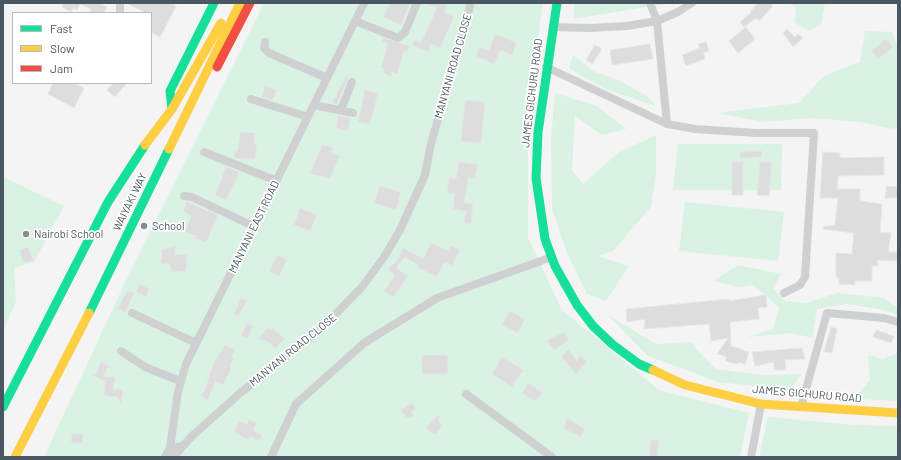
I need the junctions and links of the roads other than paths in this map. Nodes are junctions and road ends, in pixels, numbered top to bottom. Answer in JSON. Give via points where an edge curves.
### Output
{"nodes":[{"id":1,"x":214,"y":3,"type":"edge"},
{"id":2,"x":250,"y":3,"type":"edge"},
{"id":3,"x":364,"y":3,"type":"edge"},
{"id":4,"x":417,"y":3,"type":"edge"},
{"id":5,"x":471,"y":3,"type":"edge"},
{"id":6,"x":557,"y":3,"type":"edge"},
{"id":7,"x":650,"y":3,"type":"edge"},
{"id":8,"x":692,"y":3,"type":"edge"},
{"id":9,"x":236,"y":5,"type":"edge"},
{"id":10,"x":356,"y":21,"type":"junction"},
{"id":11,"x":657,"y":21,"type":"junction"},
{"id":12,"x":553,"y":28,"type":"junction"},
{"id":13,"x":265,"y":42,"type":"dead end"},
{"id":14,"x":546,"y":67,"type":"junction"},
{"id":15,"x":327,"y":78,"type":"junction"},
{"id":16,"x":352,"y":82,"type":"dead end"},
{"id":17,"x":252,"y":99,"type":"dead end"},
{"id":18,"x":314,"y":105,"type":"junction"},
{"id":19,"x":172,"y":109,"type":"junction"},
{"id":20,"x":340,"y":110,"type":"junction"},
{"id":21,"x":188,"y":113,"type":"junction"},
{"id":22,"x":353,"y":113,"type":"dead end"},
{"id":23,"x":308,"y":117,"type":"junction"},
{"id":24,"x":667,"y":124,"type":"junction"},
{"id":25,"x":204,"y":152,"type":"dead end"},
{"id":26,"x":277,"y":181,"type":"junction"},
{"id":27,"x":184,"y":196,"type":"dead end"},
{"id":28,"x":255,"y":227,"type":"junction"},
{"id":29,"x":552,"y":257,"type":"junction"},
{"id":30,"x":784,"y":293,"type":"dead end"},
{"id":31,"x":132,"y":313,"type":"dead end"},
{"id":32,"x":898,"y":322,"type":"edge"},
{"id":33,"x":196,"y":343,"type":"junction"},
{"id":34,"x":121,"y":352,"type":"dead end"},
{"id":35,"x":180,"y":381,"type":"junction"},
{"id":36,"x":466,"y":394,"type":"dead end"},
{"id":37,"x":762,"y":404,"type":"junction"},
{"id":38,"x":3,"y":407,"type":"edge"},
{"id":39,"x":801,"y":407,"type":"junction"},
{"id":40,"x":898,"y":414,"type":"edge"},
{"id":41,"x":186,"y":443,"type":"junction"},
{"id":42,"x":171,"y":445,"type":"junction"},
{"id":43,"x":15,"y":457,"type":"edge"},
{"id":44,"x":165,"y":457,"type":"edge"},
{"id":45,"x":174,"y":457,"type":"edge"},
{"id":46,"x":270,"y":457,"type":"edge"},
{"id":47,"x":552,"y":457,"type":"edge"},
{"id":48,"x":751,"y":457,"type":"edge"}],
"edges":[{"from":1,"to":19,"type":"main road","via":[[170,92]]},
{"from":2,"to":21,"type":"main road","name":"WAIYAKI WAY","via":[[208,83]]},
{"from":3,"to":10,"type":"street","name":"MANYANI EAST ROAD"},
{"from":4,"to":10,"type":"street","via":[[405,32],[398,38]]},
{"from":5,"to":41,"type":"street","name":"MANYANI ROAD CLOSE","via":[[431,144],[425,175],[407,217],[384,257],[362,288],[321,329],[239,394]]},
{"from":6,"to":12,"type":"main road","name":"JAMES GICHURU ROAD"},
{"from":7,"to":11,"type":"street"},
{"from":8,"to":11,"type":"street"},
{"from":9,"to":19,"type":"main road","name":"WAIYAKI WAY","via":[[226,13]]},
{"from":9,"to":21,"type":"main road"},
{"from":10,"to":15,"type":"street","name":"MANYANI EAST ROAD"},
{"from":11,"to":12,"type":"street","via":[[627,26]]},
{"from":11,"to":24,"type":"street"},
{"from":12,"to":14,"type":"main road","name":"JAMES GICHURU ROAD"},
{"from":13,"to":15,"type":"street","via":[[264,48],[270,53]]},
{"from":14,"to":24,"type":"street"},
{"from":14,"to":29,"type":"main road","name":"JAMES GICHURU ROAD","via":[[538,132],[536,178],[545,239]]},
{"from":15,"to":18,"type":"street","name":"MANYANI EAST ROAD"},
{"from":16,"to":20,"type":"street"},
{"from":17,"to":23,"type":"street"},
{"from":18,"to":20,"type":"street"},
{"from":18,"to":23,"type":"street","name":"MANYANI EAST ROAD"},
{"from":19,"to":38,"type":"main road","name":"WAIYAKI WAY","via":[[108,202]]},
{"from":20,"to":22,"type":"street"},
{"from":21,"to":43,"type":"main road","name":"WAIYAKI WAY"},
{"from":23,"to":26,"type":"street","name":"MANYANI EAST ROAD"},
{"from":24,"to":30,"type":"street","via":[[695,129],[756,133],[814,133],[805,277],[800,285]]},
{"from":25,"to":26,"type":"street"},
{"from":26,"to":28,"type":"street","name":"MANYANI EAST ROAD"},
{"from":27,"to":28,"type":"street","via":[[192,196]]},
{"from":28,"to":33,"type":"street","name":"MANYANI EAST ROAD"},
{"from":29,"to":37,"type":"main road","name":"JAMES GICHURU ROAD","via":[[577,305],[593,326],[639,364],[685,385]]},
{"from":29,"to":46,"type":"street","via":[[437,298],[364,343],[296,404]]},
{"from":31,"to":33,"type":"street"},
{"from":32,"to":39,"type":"street","via":[[884,318],[827,313]]},
{"from":33,"to":35,"type":"street","name":"MANYANI EAST ROAD"},
{"from":34,"to":35,"type":"street","via":[[145,367]]},
{"from":35,"to":42,"type":"street","name":"MANYANI EAST ROAD"},
{"from":36,"to":47,"type":"street"},
{"from":37,"to":39,"type":"main road","name":"JAMES GICHURU ROAD"},
{"from":37,"to":48,"type":"street"},
{"from":39,"to":40,"type":"main road","name":"JAMES GICHURU ROAD"},
{"from":41,"to":42,"type":"street"},
{"from":41,"to":45,"type":"street","name":"MANYANI ROAD CLOSE"},
{"from":42,"to":44,"type":"street","name":"MANYANI EAST ROAD"}]}
